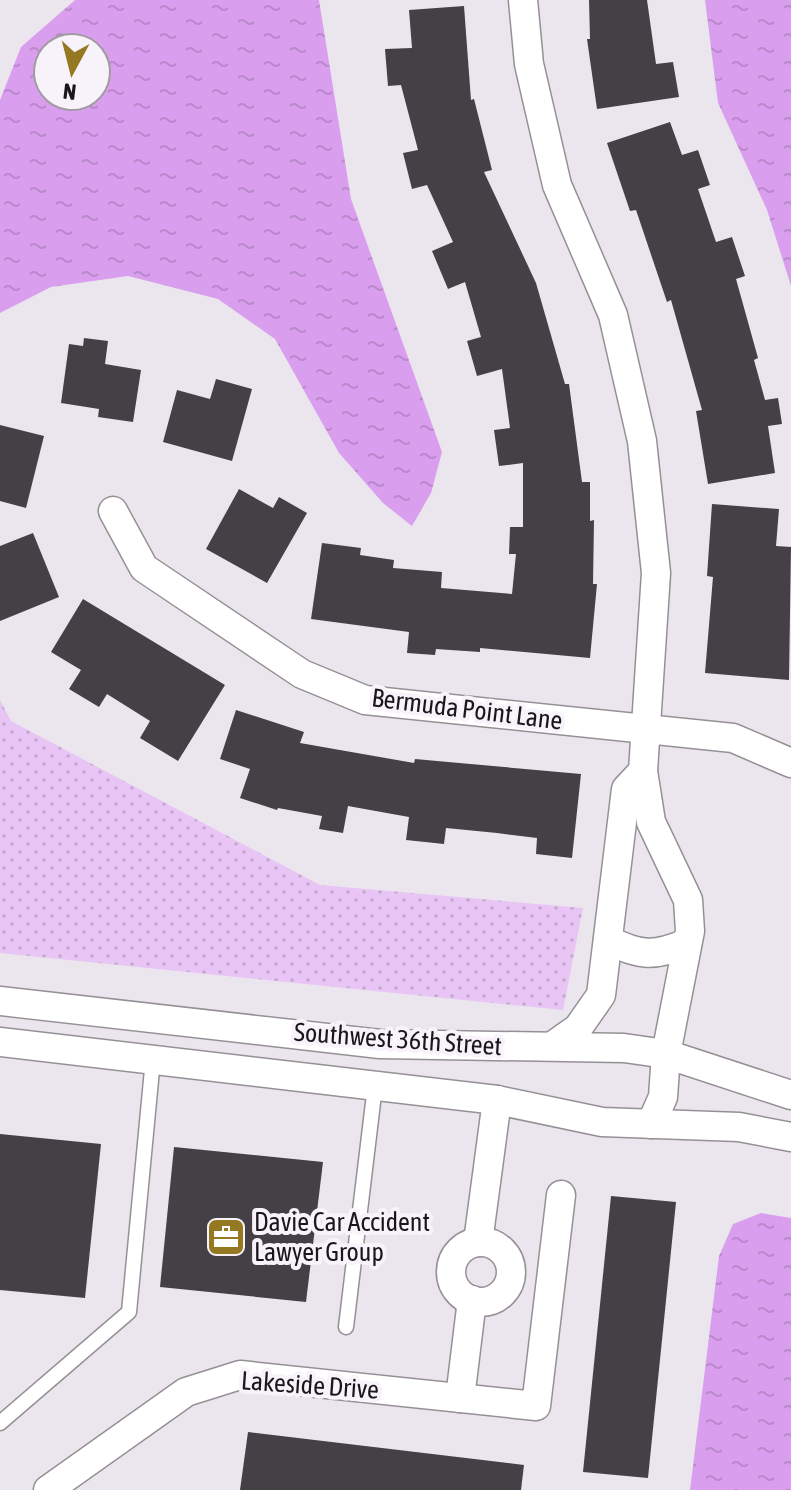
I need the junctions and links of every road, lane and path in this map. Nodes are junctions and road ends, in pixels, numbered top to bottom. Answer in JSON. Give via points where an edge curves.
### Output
{"nodes":[{"id":1,"x":523,"y":0,"type":"edge"},
{"id":2,"x":113,"y":511,"type":"dead end"},
{"id":3,"x":647,"y":729,"type":"junction"},
{"id":4,"x":791,"y":763,"type":"edge"},
{"id":5,"x":643,"y":771,"type":"junction"},
{"id":6,"x":608,"y":940,"type":"junction"},
{"id":7,"x":687,"y":943,"type":"junction"},
{"id":8,"x":0,"y":1001,"type":"edge"},
{"id":9,"x":157,"y":1017,"type":"junction"},
{"id":10,"x":0,"y":1042,"type":"edge"},
{"id":11,"x":380,"y":1044,"type":"junction"},
{"id":12,"x":554,"y":1045,"type":"junction"},
{"id":13,"x":666,"y":1054,"type":"junction"},
{"id":14,"x":153,"y":1059,"type":"junction"},
{"id":15,"x":375,"y":1086,"type":"junction"},
{"id":16,"x":791,"y":1095,"type":"edge"},
{"id":17,"x":497,"y":1100,"type":"junction"},
{"id":18,"x":651,"y":1124,"type":"junction"},
{"id":19,"x":791,"y":1137,"type":"edge"},
{"id":20,"x":561,"y":1195,"type":"dead end"},
{"id":21,"x":478,"y":1242,"type":"junction"},
{"id":22,"x":472,"y":1300,"type":"junction"},
{"id":23,"x":346,"y":1327,"type":"dead end"},
{"id":24,"x":460,"y":1398,"type":"junction"},
{"id":25,"x":0,"y":1423,"type":"edge"},
{"id":26,"x":48,"y":1490,"type":"edge"}],
"edges":[{"from":1,"to":3,"type":"street","via":[[529,64],[557,185],[613,315],[642,441],[656,573]]},
{"from":2,"to":3,"type":"street","name":"Bermuda Point Lane","via":[[144,568],[302,674],[365,700]]},
{"from":3,"to":4,"type":"street","name":"Bermuda Point Lane","via":[[733,738]]},
{"from":3,"to":5,"type":"street"},
{"from":5,"to":6,"type":"street","via":[[626,789]]},
{"from":5,"to":7,"type":"street","via":[[651,822],[688,900]]},
{"from":6,"to":7,"type":"street","via":[[651,954]]},
{"from":6,"to":12,"type":"street","via":[[601,995],[578,1028]]},
{"from":7,"to":13,"type":"street"},
{"from":8,"to":9,"type":"street","name":"Southwest 36th Street"},
{"from":9,"to":11,"type":"street","name":"Southwest 36th Street"},
{"from":9,"to":14,"type":"street"},
{"from":10,"to":14,"type":"street","name":"Southwest 36th Street"},
{"from":11,"to":12,"type":"street","name":"Southwest 36th Street"},
{"from":11,"to":15,"type":"street"},
{"from":12,"to":13,"type":"street","name":"Southwest 36th Street"},
{"from":13,"to":16,"type":"street","name":"Southwest 36th Street"},
{"from":13,"to":18,"type":"street","via":[[663,1097]]},
{"from":14,"to":15,"type":"street","name":"Southwest 36th Street"},
{"from":14,"to":25,"type":"lane","via":[[129,1312]]},
{"from":15,"to":17,"type":"street","name":"Southwest 36th Street"},
{"from":15,"to":23,"type":"lane"},
{"from":17,"to":18,"type":"street","name":"Southwest 36th Street","via":[[602,1122]]},
{"from":17,"to":21,"type":"street"},
{"from":18,"to":19,"type":"street","name":"Southwest 36th Street","via":[[739,1127]]},
{"from":20,"to":24,"type":"street","name":"Lakeside Drive","via":[[536,1406]]},
{"from":21,"to":22,"type":"street","via":[[460,1250],[451,1268],[456,1288]]},
{"from":21,"to":22,"type":"street","via":[[505,1253],[511,1271],[499,1296]]},
{"from":22,"to":24,"type":"street"},
{"from":24,"to":26,"type":"street","name":"Lakeside Drive","via":[[240,1375],[186,1392]]}]}
